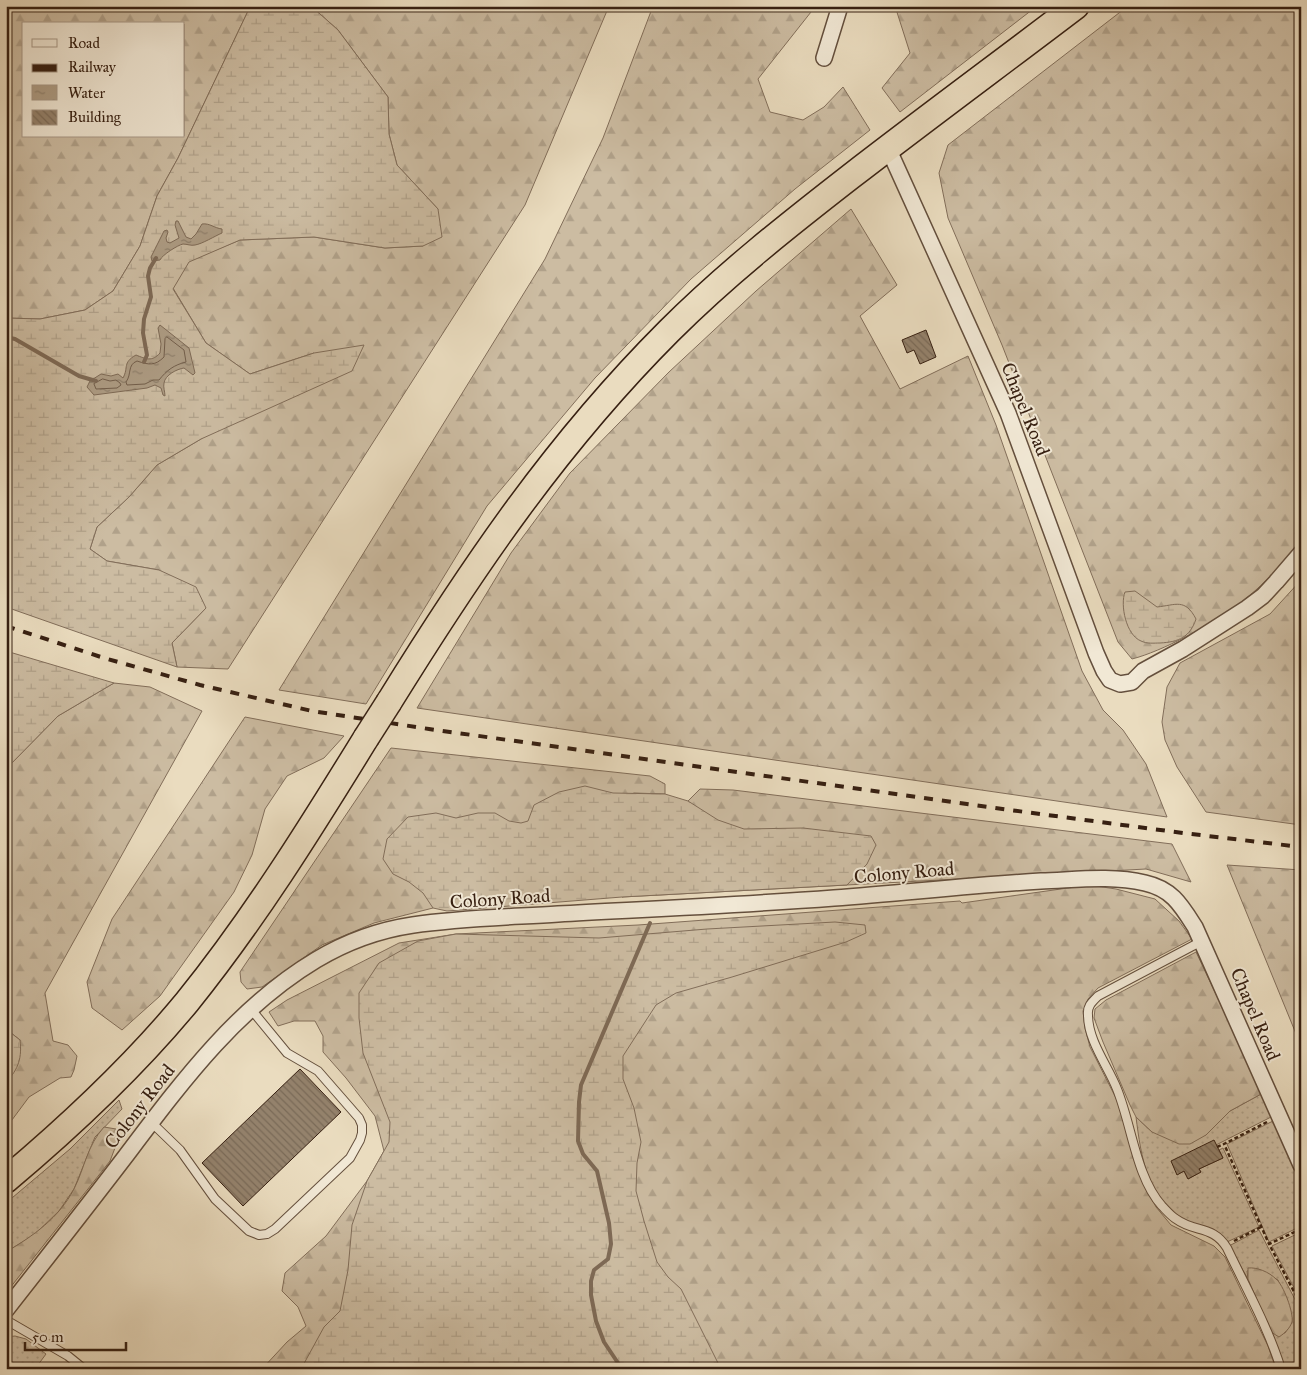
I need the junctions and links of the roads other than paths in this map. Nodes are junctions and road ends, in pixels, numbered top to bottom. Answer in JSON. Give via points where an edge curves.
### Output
{"nodes":[{"id":1,"x":840,"y":6,"type":"edge"},
{"id":2,"x":1076,"y":6,"type":"edge"},
{"id":3,"x":824,"y":58,"type":"dead end"},
{"id":4,"x":888,"y":148,"type":"junction"},
{"id":5,"x":1301,"y":553,"type":"edge"},
{"id":6,"x":1161,"y":888,"type":"joint"},
{"id":7,"x":1202,"y":941,"type":"junction"},
{"id":8,"x":250,"y":1008,"type":"junction"},
{"id":9,"x":151,"y":1122,"type":"junction"},
{"id":10,"x":1301,"y":1164,"type":"edge"},
{"id":11,"x":6,"y":1180,"type":"edge"},
{"id":12,"x":6,"y":1310,"type":"edge"},
{"id":13,"x":6,"y":1320,"type":"edge"},
{"id":14,"x":84,"y":1369,"type":"edge"},
{"id":15,"x":1281,"y":1369,"type":"edge"}],
"edges":[{"from":1,"to":3,"type":"street"},
{"from":2,"to":4,"type":"highway"},
{"from":4,"to":5,"type":"street","name":"Chapel Road","via":[[1008,412],[1110,680],[1120,684],[1132,682],[1143,670],[1247,608],[1270,589]]},
{"from":4,"to":11,"type":"highway","bridge":true,"via":[[720,283],[620,383],[510,518],[440,620],[315,820],[221,959],[144,1050]]},
{"from":6,"to":7,"type":"street","name":"Chapel Road","via":[[1181,906]]},
{"from":6,"to":8,"type":"street","name":"Colony Road","via":[[1135,881],[1090,879],[418,924],[376,933],[338,948],[298,972]]},
{"from":7,"to":10,"type":"street","name":"Chapel Road"},
{"from":7,"to":15,"type":"lane","via":[[1098,996],[1090,1004],[1090,1027],[1117,1088],[1150,1189],[1176,1220],[1211,1232],[1226,1246],[1275,1348]]},
{"from":8,"to":9,"type":"street","name":"Colony Road","via":[[222,1036]]},
{"from":8,"to":9,"type":"lane","via":[[287,1053],[318,1071],[359,1118],[362,1133],[350,1158],[275,1229],[259,1235],[249,1231],[215,1199],[180,1150]]},
{"from":9,"to":12,"type":"street","name":"Colony Road"},
{"from":13,"to":14,"type":"lane"}]}
